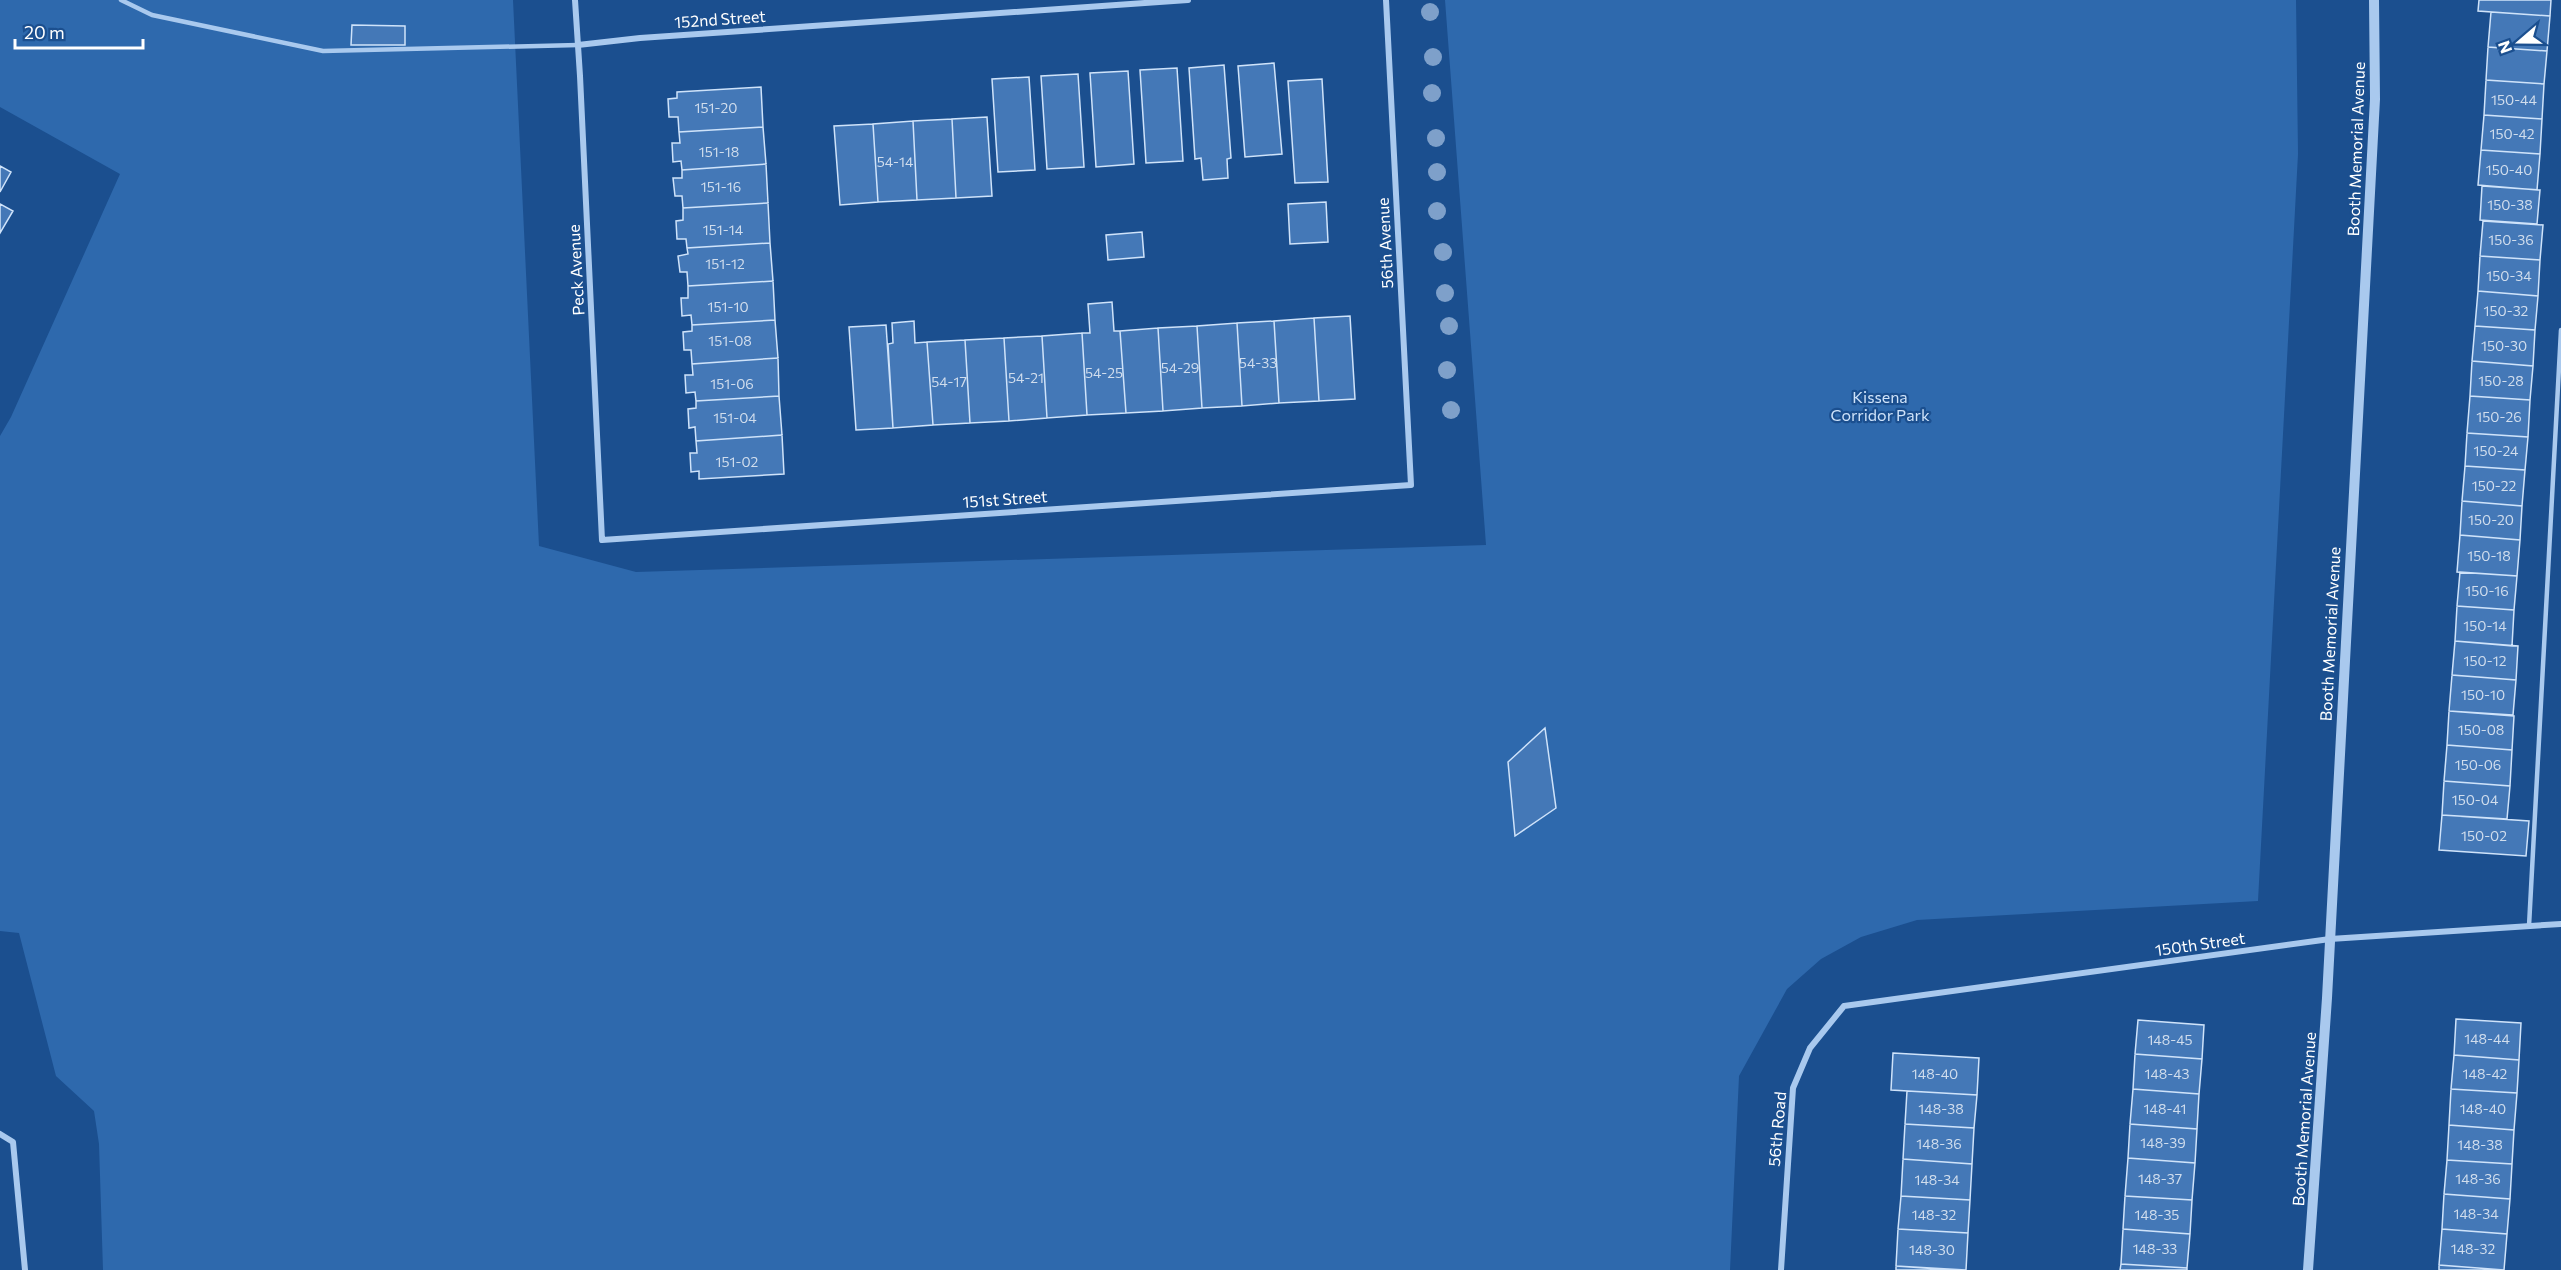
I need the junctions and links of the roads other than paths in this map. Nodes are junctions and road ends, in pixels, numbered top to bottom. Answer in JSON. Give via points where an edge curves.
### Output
{"nodes":[{"id":1,"x":121,"y":0,"type":"edge"},
{"id":2,"x":575,"y":0,"type":"edge"},
{"id":3,"x":1188,"y":0,"type":"edge"},
{"id":4,"x":1386,"y":0,"type":"edge"},
{"id":5,"x":2374,"y":0,"type":"edge"},
{"id":6,"x":578,"y":45,"type":"junction"},
{"id":7,"x":2561,"y":330,"type":"edge"},
{"id":8,"x":1411,"y":485,"type":"joint"},
{"id":9,"x":602,"y":540,"type":"joint"},
{"id":10,"x":2561,"y":924,"type":"edge"},
{"id":11,"x":2529,"y":926,"type":"junction"},
{"id":12,"x":2330,"y":939,"type":"junction"},
{"id":13,"x":1844,"y":1006,"type":"joint"},
{"id":14,"x":0,"y":1134,"type":"edge"},
{"id":15,"x":25,"y":1270,"type":"edge"},
{"id":16,"x":1780,"y":1270,"type":"edge"},
{"id":17,"x":2308,"y":1270,"type":"edge"}],
"edges":[{"from":1,"to":6,"type":"lane","via":[[152,15],[323,51]]},
{"from":2,"to":6,"type":"street","name":"Peck Avenue"},
{"from":3,"to":6,"type":"street","name":"152nd Street"},
{"from":4,"to":8,"type":"street","name":"56th Avenue"},
{"from":5,"to":12,"type":"street","name":"Booth Memorial Avenue","via":[[2375,99]]},
{"from":6,"to":9,"type":"street","name":"Peck Avenue"},
{"from":7,"to":11,"type":"lane"},
{"from":8,"to":9,"type":"street","name":"151st Street"},
{"from":10,"to":11,"type":"street","name":"150th Street"},
{"from":11,"to":12,"type":"street","name":"150th Street"},
{"from":12,"to":13,"type":"street","name":"150th Street"},
{"from":12,"to":17,"type":"street","name":"Booth Memorial Avenue"},
{"from":13,"to":16,"type":"street","name":"56th Road","via":[[1810,1048],[1793,1088]]},
{"from":14,"to":15,"type":"street","via":[[13,1142]]}]}
